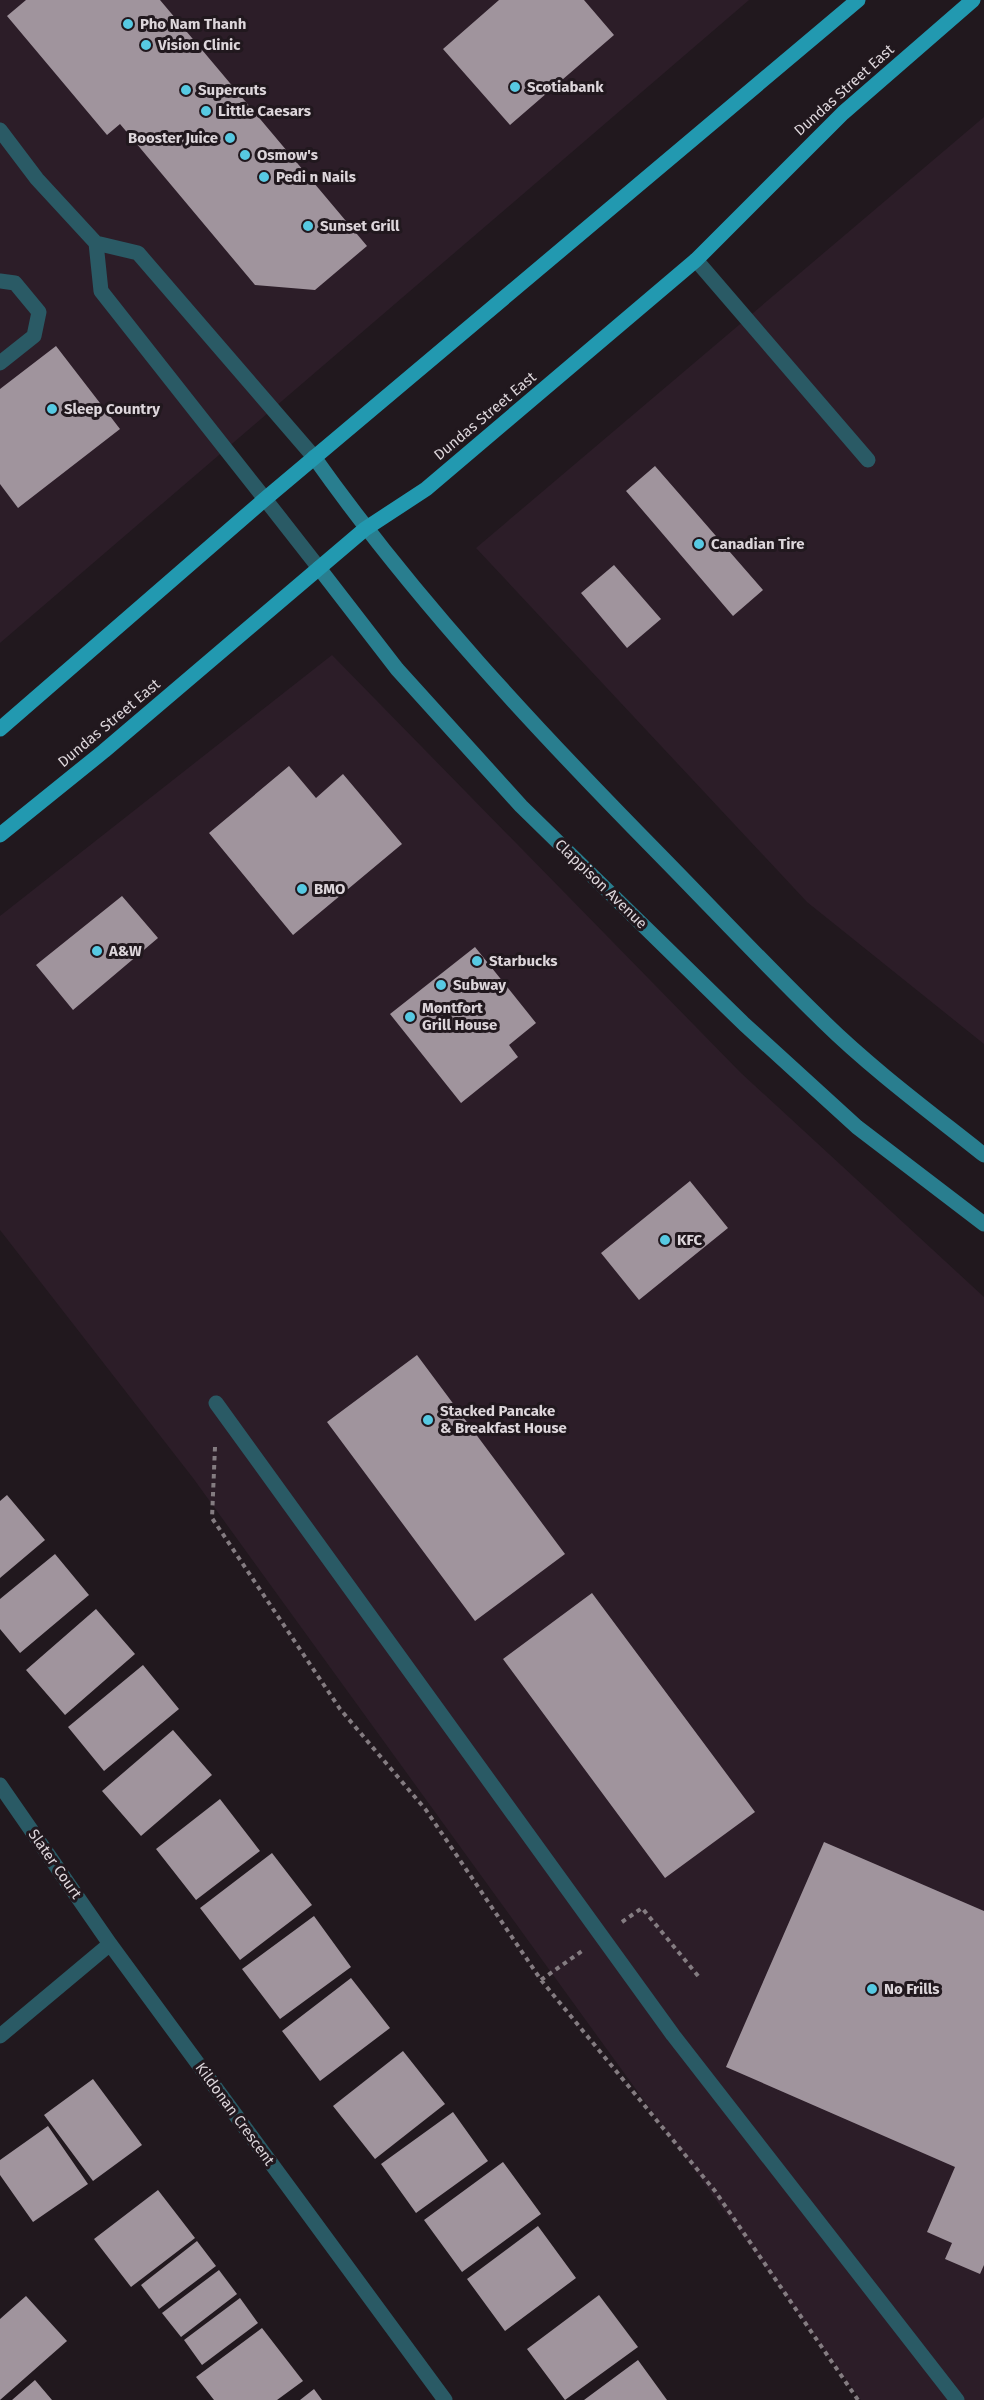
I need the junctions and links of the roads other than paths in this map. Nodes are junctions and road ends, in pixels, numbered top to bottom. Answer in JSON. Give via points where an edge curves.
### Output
{"nodes":[{"id":1,"x":858,"y":0,"type":"edge"},
{"id":2,"x":973,"y":0,"type":"edge"},
{"id":3,"x":0,"y":130,"type":"edge"},
{"id":4,"x":96,"y":243,"type":"junction"},
{"id":5,"x":696,"y":260,"type":"junction"},
{"id":6,"x":0,"y":281,"type":"edge"},
{"id":7,"x":0,"y":363,"type":"edge"},
{"id":8,"x":314,"y":457,"type":"junction"},
{"id":9,"x":868,"y":460,"type":"dead end"},
{"id":10,"x":265,"y":499,"type":"junction"},
{"id":11,"x":365,"y":529,"type":"junction"},
{"id":12,"x":319,"y":568,"type":"junction"},
{"id":13,"x":0,"y":729,"type":"edge"},
{"id":14,"x":0,"y":835,"type":"edge"},
{"id":15,"x":984,"y":1155,"type":"edge"},
{"id":16,"x":984,"y":1224,"type":"edge"},
{"id":17,"x":216,"y":1403,"type":"road end"},
{"id":18,"x":0,"y":1785,"type":"edge"},
{"id":19,"x":110,"y":1944,"type":"junction"},
{"id":20,"x":0,"y":2036,"type":"edge"},
{"id":21,"x":445,"y":2400,"type":"edge"},
{"id":22,"x":957,"y":2400,"type":"edge"}],
"edges":[{"from":1,"to":8,"type":"main road"},
{"from":2,"to":5,"type":"main road","name":"Dundas Street East","via":[[843,112]]},
{"from":3,"to":4,"type":"street"},
{"from":4,"to":8,"type":"street","via":[[138,253]]},
{"from":4,"to":10,"type":"street","name":"Clappison Avenue","via":[[101,291]]},
{"from":5,"to":9,"type":"street"},
{"from":5,"to":11,"type":"main road","name":"Dundas Street East","via":[[426,489]]},
{"from":6,"to":7,"type":"street","via":[[15,283],[39,312],[34,336]]},
{"from":8,"to":10,"type":"main road"},
{"from":8,"to":11,"type":"main road"},
{"from":10,"to":12,"type":"street","name":"Clappison Avenue"},
{"from":10,"to":13,"type":"main road"},
{"from":11,"to":12,"type":"main road","name":"Dundas Street East"},
{"from":11,"to":15,"type":"main road","via":[[554,747],[824,1022]]},
{"from":12,"to":14,"type":"main road","name":"Dundas Street East"},
{"from":12,"to":16,"type":"main road","name":"Clappison Avenue","via":[[397,669],[521,806],[744,1024],[857,1127]]},
{"from":17,"to":22,"type":"street","via":[[673,2035]]},
{"from":18,"to":19,"type":"street","name":"Slater Court"},
{"from":19,"to":20,"type":"street"},
{"from":19,"to":21,"type":"street","name":"Kildonan Crescent"}]}
